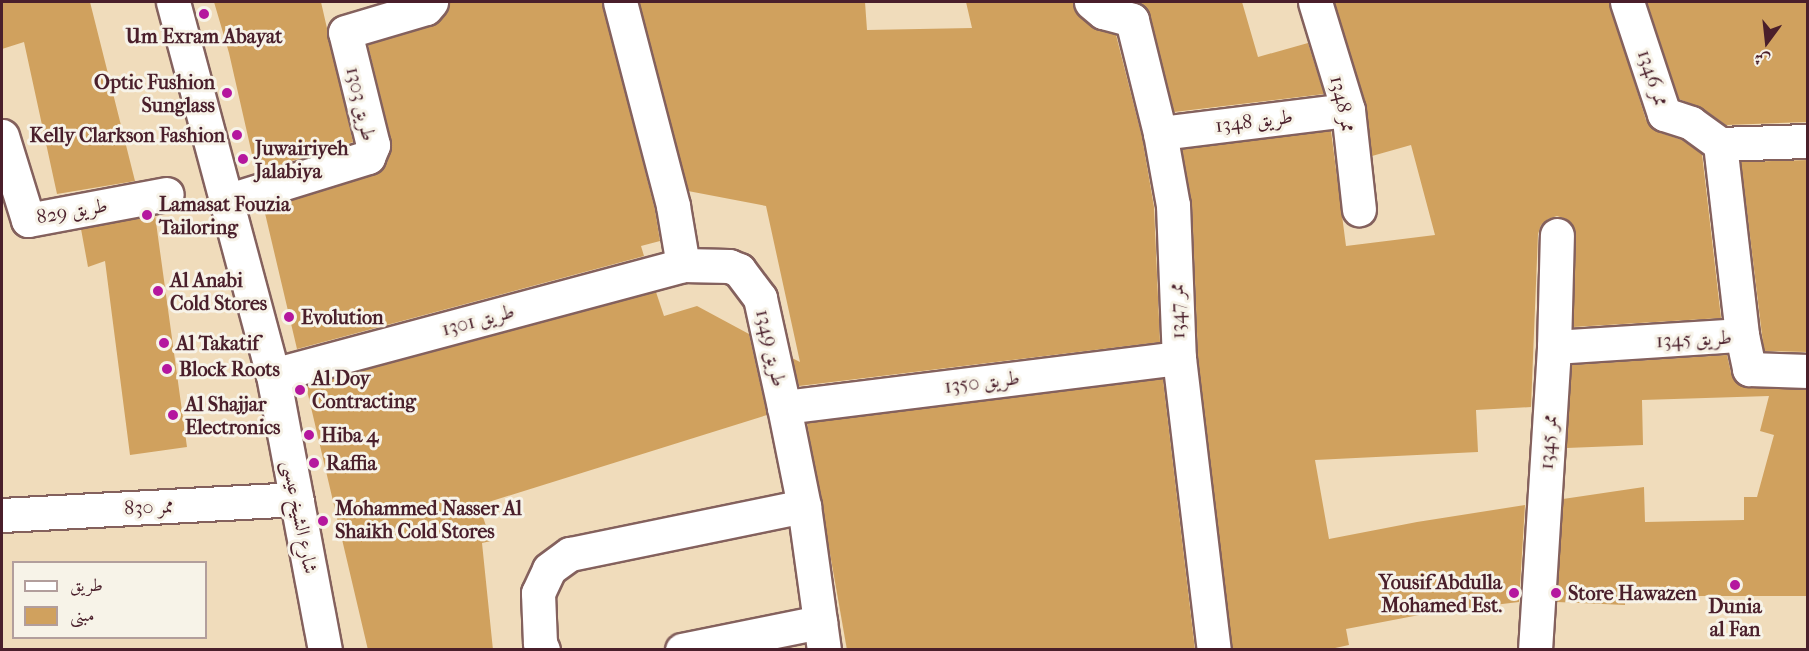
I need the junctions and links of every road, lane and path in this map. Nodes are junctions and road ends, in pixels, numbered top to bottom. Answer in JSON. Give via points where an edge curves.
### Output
{"nodes":[{"id":1,"x":173,"y":2,"type":"edge"},
{"id":2,"x":431,"y":2,"type":"edge"},
{"id":3,"x":620,"y":2,"type":"edge"},
{"id":4,"x":1091,"y":2,"type":"edge"},
{"id":5,"x":1315,"y":2,"type":"edge"},
{"id":6,"x":1627,"y":2,"type":"edge"},
{"id":7,"x":1348,"y":110,"type":"junction"},
{"id":8,"x":1160,"y":133,"type":"junction"},
{"id":9,"x":2,"y":136,"type":"edge"},
{"id":10,"x":1808,"y":141,"type":"edge"},
{"id":11,"x":1719,"y":144,"type":"junction"},
{"id":12,"x":167,"y":194,"type":"dead end"},
{"id":13,"x":226,"y":201,"type":"junction"},
{"id":14,"x":1359,"y":209,"type":"dead end"},
{"id":15,"x":1557,"y":235,"type":"dead end"},
{"id":16,"x":683,"y":265,"type":"junction"},
{"id":17,"x":1742,"y":335,"type":"junction"},
{"id":18,"x":1554,"y":346,"type":"junction"},
{"id":19,"x":1179,"y":358,"type":"junction"},
{"id":20,"x":1808,"y":371,"type":"edge"},
{"id":21,"x":273,"y":375,"type":"junction"},
{"id":22,"x":784,"y":407,"type":"junction"},
{"id":23,"x":297,"y":499,"type":"junction"},
{"id":24,"x":804,"y":506,"type":"junction"},
{"id":25,"x":2,"y":515,"type":"edge"},
{"id":26,"x":822,"y":636,"type":"edge"},
{"id":27,"x":325,"y":650,"type":"edge"},
{"id":28,"x":543,"y":650,"type":"edge"},
{"id":29,"x":682,"y":650,"type":"edge"},
{"id":30,"x":1214,"y":650,"type":"edge"},
{"id":31,"x":1535,"y":650,"type":"edge"}],
"edges":[{"from":1,"to":13,"type":"street","name":"شارع الشيخ عيسى"},
{"from":2,"to":13,"type":"street","name":"طريق 1303","via":[[426,8],[345,32],[372,152],[368,157]]},
{"from":3,"to":16,"type":"street","via":[[673,206]]},
{"from":4,"to":8,"type":"street","name":"ممر 1347","via":[[1103,12],[1132,20]]},
{"from":5,"to":7,"type":"street","name":"ممر 1348"},
{"from":6,"to":11,"type":"street","name":"ممر 1346","via":[[1664,114],[1691,123]]},
{"from":7,"to":8,"type":"street","name":"طريق 1348"},
{"from":7,"to":14,"type":"street","name":"ممر 1348"},
{"from":8,"to":19,"type":"street","name":"ممر 1347","via":[[1173,205]]},
{"from":9,"to":12,"type":"street","name":"طريق 829","via":[[28,220]]},
{"from":10,"to":11,"type":"street"},
{"from":11,"to":17,"type":"street"},
{"from":13,"to":21,"type":"street","name":"شارع الشيخ عيسى"},
{"from":15,"to":18,"type":"street","name":"ممر 1345"},
{"from":16,"to":21,"type":"street","name":"طريق 1301"},
{"from":16,"to":22,"type":"street","name":"طريق 1349","via":[[729,266],[740,270],[760,298]]},
{"from":17,"to":18,"type":"street","name":"طريق 1345"},
{"from":17,"to":20,"type":"street","name":"طريق 1345","via":[[1749,369]]},
{"from":18,"to":31,"type":"street","name":"ممر 1345"},
{"from":19,"to":22,"type":"street","name":"طريق 1350"},
{"from":19,"to":30,"type":"street","name":"ممر 1347"},
{"from":21,"to":23,"type":"street","name":"شارع الشيخ عيسى"},
{"from":22,"to":24,"type":"street","name":"طريق 1349"},
{"from":23,"to":25,"type":"street","name":"ممر 830"},
{"from":23,"to":27,"type":"street","name":"شارع الشيخ عيسى"},
{"from":24,"to":26,"type":"street","name":"طريق 1349"},
{"from":24,"to":28,"type":"street","via":[[570,554],[549,569],[538,593]]},
{"from":26,"to":29,"type":"street"}]}
